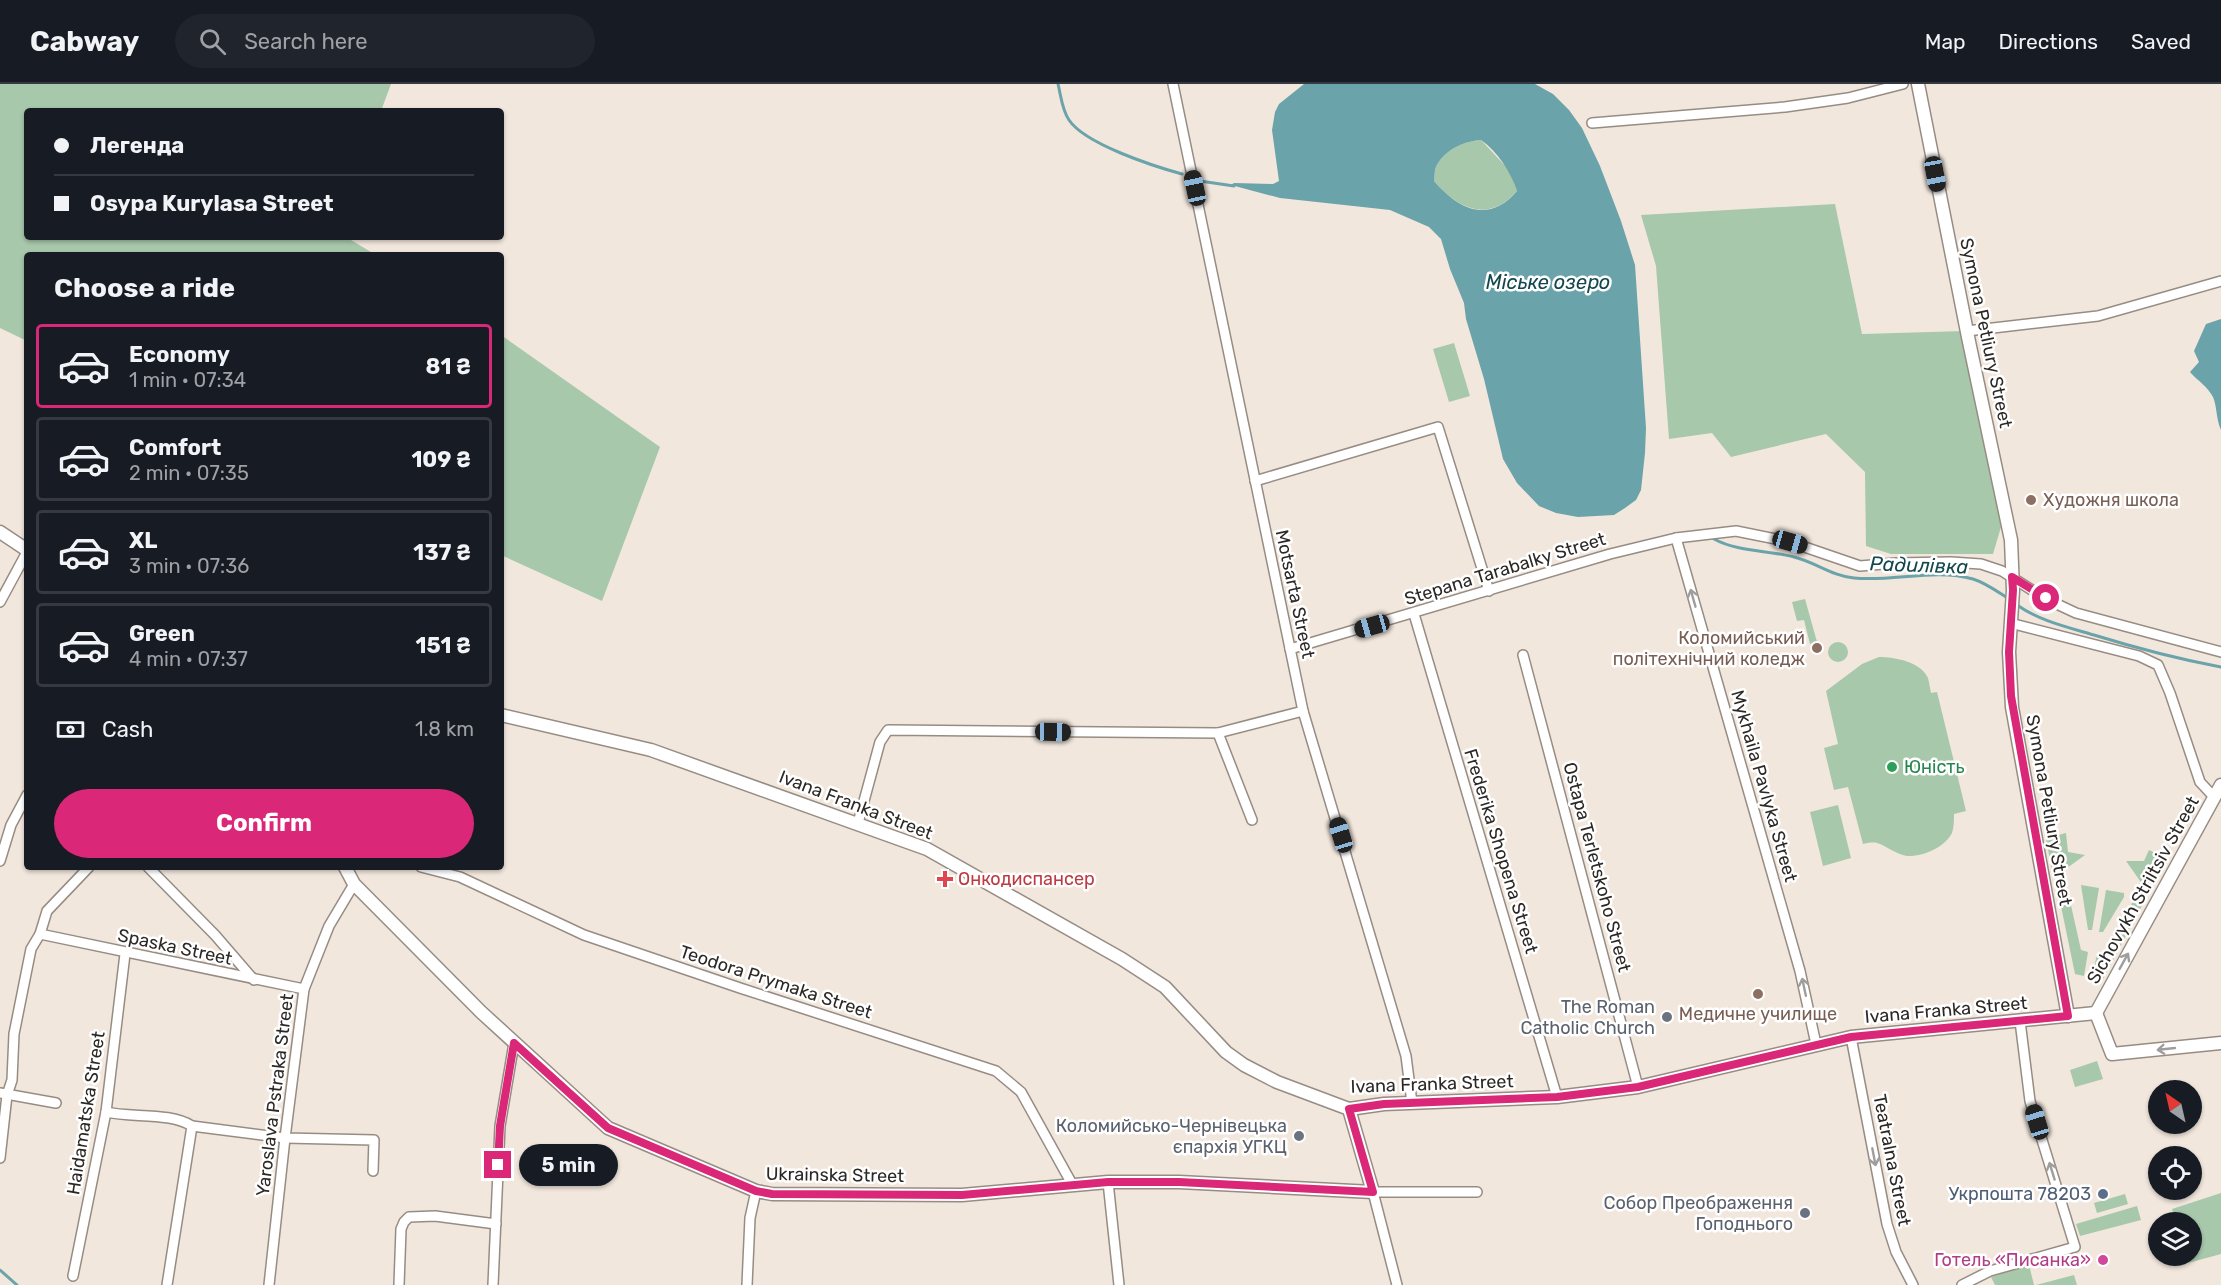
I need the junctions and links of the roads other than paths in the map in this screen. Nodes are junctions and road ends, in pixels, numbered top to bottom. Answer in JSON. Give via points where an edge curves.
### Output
{"nodes":[{"id":1,"x":1173,"y":84,"type":"edge"},
{"id":2,"x":1903,"y":84,"type":"edge"},
{"id":3,"x":1918,"y":84,"type":"edge"},
{"id":4,"x":1593,"y":123,"type":"dead end"},
{"id":5,"x":2221,"y":281,"type":"edge"},
{"id":6,"x":1967,"y":331,"type":"junction"},
{"id":7,"x":1255,"y":482,"type":"junction"},
{"id":8,"x":0,"y":532,"type":"edge"},
{"id":9,"x":1676,"y":538,"type":"junction"},
{"id":10,"x":24,"y":549,"type":"edge"},
{"id":11,"x":24,"y":557,"type":"edge"},
{"id":12,"x":2013,"y":583,"type":"junction"},
{"id":13,"x":1489,"y":591,"type":"junction"},
{"id":14,"x":0,"y":602,"type":"edge"},
{"id":15,"x":1414,"y":614,"type":"junction"},
{"id":16,"x":2010,"y":623,"type":"junction"},
{"id":17,"x":1290,"y":649,"type":"junction"},
{"id":18,"x":2221,"y":651,"type":"edge"},
{"id":19,"x":1523,"y":655,"type":"dead end"},
{"id":20,"x":1304,"y":711,"type":"junction"},
{"id":21,"x":504,"y":716,"type":"edge"},
{"id":22,"x":1218,"y":733,"type":"junction"},
{"id":23,"x":2221,"y":785,"type":"edge"},
{"id":24,"x":2214,"y":797,"type":"junction"},
{"id":25,"x":24,"y":801,"type":"edge"},
{"id":26,"x":1252,"y":820,"type":"dead end"},
{"id":27,"x":858,"y":823,"type":"junction"},
{"id":28,"x":0,"y":861,"type":"edge"},
{"id":29,"x":86,"y":870,"type":"edge"},
{"id":30,"x":151,"y":870,"type":"edge"},
{"id":31,"x":347,"y":870,"type":"edge"},
{"id":32,"x":433,"y":870,"type":"edge"},
{"id":33,"x":354,"y":884,"type":"junction"},
{"id":34,"x":40,"y":934,"type":"junction"},
{"id":35,"x":125,"y":954,"type":"junction"},
{"id":36,"x":254,"y":980,"type":"junction"},
{"id":37,"x":304,"y":990,"type":"junction"},
{"id":38,"x":2096,"y":1013,"type":"junction"},
{"id":39,"x":2068,"y":1016,"type":"junction"},
{"id":40,"x":2020,"y":1021,"type":"junction"},
{"id":41,"x":1851,"y":1037,"type":"junction"},
{"id":42,"x":514,"y":1043,"type":"junction"},
{"id":43,"x":2221,"y":1043,"type":"edge"},
{"id":44,"x":1816,"y":1044,"type":"junction"},
{"id":45,"x":1638,"y":1087,"type":"junction"},
{"id":46,"x":4,"y":1094,"type":"edge"},
{"id":47,"x":1557,"y":1097,"type":"junction"},
{"id":48,"x":56,"y":1103,"type":"dead end"},
{"id":49,"x":1412,"y":1103,"type":"junction"},
{"id":50,"x":1349,"y":1109,"type":"junction"},
{"id":51,"x":106,"y":1112,"type":"junction"},
{"id":52,"x":192,"y":1126,"type":"junction"},
{"id":53,"x":285,"y":1138,"type":"junction"},
{"id":54,"x":0,"y":1158,"type":"edge"},
{"id":55,"x":373,"y":1171,"type":"dead end"},
{"id":56,"x":1108,"y":1182,"type":"junction"},
{"id":57,"x":1071,"y":1184,"type":"junction"},
{"id":58,"x":756,"y":1191,"type":"junction"},
{"id":59,"x":1373,"y":1192,"type":"junction"},
{"id":60,"x":1477,"y":1192,"type":"dead end"},
{"id":61,"x":496,"y":1224,"type":"junction"},
{"id":62,"x":73,"y":1276,"type":"dead end"},
{"id":63,"x":167,"y":1285,"type":"edge"},
{"id":64,"x":269,"y":1285,"type":"edge"},
{"id":65,"x":399,"y":1285,"type":"edge"},
{"id":66,"x":493,"y":1285,"type":"edge"},
{"id":67,"x":747,"y":1285,"type":"edge"},
{"id":68,"x":1119,"y":1285,"type":"edge"},
{"id":69,"x":1397,"y":1285,"type":"edge"},
{"id":70,"x":1913,"y":1285,"type":"edge"},
{"id":71,"x":1962,"y":1285,"type":"edge"}],
"edges":[{"from":1,"to":7,"type":"street","name":"Motsarta Street"},
{"from":2,"to":4,"type":"street","via":[[1848,98],[1785,107]]},
{"from":3,"to":6,"type":"street","name":"Symona Petliury Street"},
{"from":5,"to":6,"type":"street","via":[[2098,316]]},
{"from":6,"to":12,"type":"street","name":"Symona Petliury Street","via":[[2011,540]]},
{"from":7,"to":13,"type":"street","via":[[1438,427]]},
{"from":7,"to":17,"type":"street","name":"Motsarta Street"},
{"from":8,"to":10,"type":"street"},
{"from":9,"to":12,"type":"street","name":"Stepana Tarabalky Street","via":[[1724,531],[1749,533],[1790,542],[1860,566],[1970,563],[1994,567]]},
{"from":9,"to":13,"type":"street","name":"Stepana Tarabalky Street"},
{"from":44,"to":9,"type":"street","name":"Mykhaila Pavlyka Street","one_way":true,"via":[[1800,971]]},
{"from":11,"to":14,"type":"street"},
{"from":12,"to":16,"type":"street","name":"Symona Petliury Street"},
{"from":12,"to":18,"type":"street","via":[[2076,613]]},
{"from":13,"to":15,"type":"street","name":"Stepana Tarabalky Street"},
{"from":15,"to":17,"type":"street","name":"Stepana Tarabalky Street"},
{"from":15,"to":47,"type":"street","name":"Frederika Shopena Street"},
{"from":16,"to":24,"type":"street","via":[[2139,656],[2158,665],[2200,782]]},
{"from":16,"to":39,"type":"street","name":"Symona Petliury Street","via":[[2012,707]]},
{"from":17,"to":20,"type":"street","name":"Motsarta Street"},
{"from":19,"to":45,"type":"street","name":"Ostapa Terletskoho Street"},
{"from":20,"to":22,"type":"street"},
{"from":20,"to":49,"type":"street","name":"Motsarta Street","via":[[1406,1056]]},
{"from":21,"to":27,"type":"street","name":"Ivana Franka Street","via":[[651,750]]},
{"from":22,"to":26,"type":"street"},
{"from":22,"to":27,"type":"street","via":[[888,730],[880,742]]},
{"from":23,"to":24,"type":"street","name":"Sichovykh Striltsiv Street"},
{"from":38,"to":24,"type":"street","name":"Sichovykh Striltsiv Street","one_way":true},
{"from":25,"to":28,"type":"street","via":[[11,825]]},
{"from":27,"to":50,"type":"street","name":"Ivana Franka Street","via":[[927,849],[1122,959],[1173,994],[1226,1052],[1254,1072]]},
{"from":29,"to":34,"type":"street","via":[[47,911]]},
{"from":30,"to":36,"type":"street"},
{"from":31,"to":33,"type":"street","name":"Ukrainska Street"},
{"from":32,"to":57,"type":"street","name":"Teodora Prymaka Street","via":[[460,877],[584,935],[996,1071],[1022,1092]]},
{"from":33,"to":37,"type":"street","name":"Yaroslava Pstraka Street","via":[[329,926]]},
{"from":33,"to":42,"type":"street","name":"Ukrainska Street"},
{"from":34,"to":35,"type":"street","name":"Spaska Street"},
{"from":34,"to":46,"type":"street","via":[[31,949],[14,1034],[12,1080]]},
{"from":35,"to":36,"type":"street","name":"Spaska Street"},
{"from":35,"to":51,"type":"street","name":"Haidamatska Street"},
{"from":36,"to":37,"type":"street","name":"Spaska Street"},
{"from":37,"to":53,"type":"street","name":"Yaroslava Pstraka Street"},
{"from":38,"to":39,"type":"street","name":"Ivana Franka Street"},
{"from":43,"to":38,"type":"street","one_way":true,"via":[[2112,1054]]},
{"from":39,"to":40,"type":"street","name":"Ivana Franka Street"},
{"from":40,"to":41,"type":"street","name":"Ivana Franka Street"},
{"from":71,"to":40,"type":"street","one_way":true,"via":[[1990,1271],[2075,1247],[2030,1101]]},
{"from":41,"to":44,"type":"street","name":"Ivana Franka Street"},
{"from":41,"to":70,"type":"street","name":"Teatralna Street","one_way":true,"via":[[1887,1224]]},
{"from":42,"to":58,"type":"street","name":"Ukrainska Street","via":[[608,1128]]},
{"from":42,"to":61,"type":"street","via":[[500,1126]]},
{"from":44,"to":45,"type":"street","name":"Ivana Franka Street"},
{"from":45,"to":47,"type":"street","name":"Ivana Franka Street"},
{"from":46,"to":48,"type":"street"},
{"from":46,"to":54,"type":"street"},
{"from":47,"to":49,"type":"street","name":"Ivana Franka Street"},
{"from":49,"to":50,"type":"street","name":"Ivana Franka Street"},
{"from":50,"to":59,"type":"street"},
{"from":51,"to":52,"type":"street","via":[[183,1121]]},
{"from":51,"to":62,"type":"street","name":"Haidamatska Street"},
{"from":52,"to":53,"type":"street"},
{"from":52,"to":63,"type":"street"},
{"from":53,"to":55,"type":"street","via":[[374,1140]]},
{"from":53,"to":64,"type":"street","name":"Yaroslava Pstraka Street"},
{"from":56,"to":57,"type":"street","name":"Ukrainska Street"},
{"from":56,"to":59,"type":"street","name":"Ukrainska Street"},
{"from":56,"to":68,"type":"street"},
{"from":57,"to":58,"type":"street","name":"Ukrainska Street","via":[[962,1195]]},
{"from":58,"to":67,"type":"street","via":[[750,1218]]},
{"from":59,"to":60,"type":"street"},
{"from":59,"to":69,"type":"street"},
{"from":61,"to":65,"type":"street","via":[[435,1216],[409,1217],[401,1229]]},
{"from":61,"to":66,"type":"street"}]}
